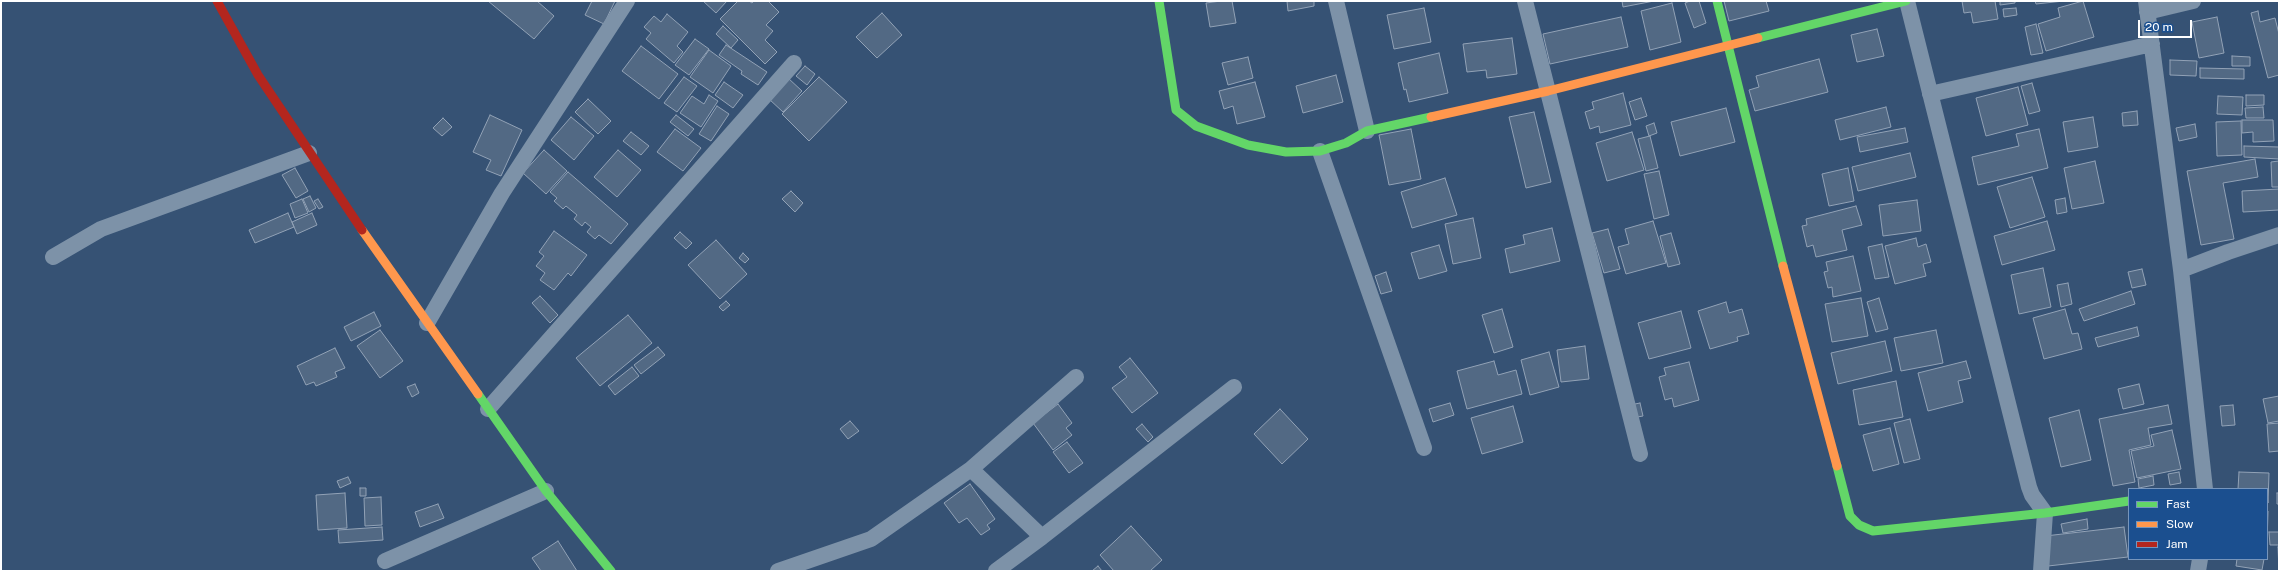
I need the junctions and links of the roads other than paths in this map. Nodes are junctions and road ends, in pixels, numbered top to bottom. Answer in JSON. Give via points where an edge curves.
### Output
{"nodes":[{"id":1,"x":217,"y":1,"type":"edge"},
{"id":2,"x":627,"y":1,"type":"edge"},
{"id":3,"x":1159,"y":1,"type":"edge"},
{"id":4,"x":1336,"y":1,"type":"edge"},
{"id":5,"x":1525,"y":1,"type":"edge"},
{"id":6,"x":1717,"y":1,"type":"edge"},
{"id":7,"x":1907,"y":1,"type":"edge"},
{"id":8,"x":2193,"y":1,"type":"edge"},
{"id":9,"x":2147,"y":6,"type":"edge"},
{"id":10,"x":2152,"y":44,"type":"junction"},
{"id":11,"x":1729,"y":45,"type":"junction"},
{"id":12,"x":794,"y":62,"type":"dead end"},
{"id":13,"x":1548,"y":91,"type":"junction"},
{"id":14,"x":1930,"y":94,"type":"junction"},
{"id":15,"x":1367,"y":131,"type":"junction"},
{"id":16,"x":1320,"y":151,"type":"junction"},
{"id":17,"x":309,"y":153,"type":"junction"},
{"id":18,"x":2279,"y":235,"type":"edge"},
{"id":19,"x":53,"y":257,"type":"dead end"},
{"id":20,"x":2181,"y":270,"type":"junction"},
{"id":21,"x":427,"y":323,"type":"junction"},
{"id":22,"x":1076,"y":377,"type":"dead end"},
{"id":23,"x":1234,"y":387,"type":"dead end"},
{"id":24,"x":488,"y":409,"type":"junction"},
{"id":25,"x":1424,"y":448,"type":"dead end"},
{"id":26,"x":1640,"y":454,"type":"dead end"},
{"id":27,"x":971,"y":469,"type":"junction"},
{"id":28,"x":2205,"y":488,"type":"edge"},
{"id":29,"x":546,"y":490,"type":"junction"},
{"id":30,"x":2128,"y":501,"type":"edge"},
{"id":31,"x":2045,"y":513,"type":"junction"},
{"id":32,"x":1042,"y":537,"type":"junction"},
{"id":33,"x":2200,"y":560,"type":"edge"},
{"id":34,"x":385,"y":561,"type":"dead end"},
{"id":35,"x":611,"y":571,"type":"edge"},
{"id":36,"x":778,"y":571,"type":"edge"},
{"id":37,"x":996,"y":571,"type":"edge"},
{"id":38,"x":2041,"y":571,"type":"edge"},
{"id":39,"x":2198,"y":571,"type":"edge"}],
"edges":[{"from":1,"to":17,"type":"street","via":[[258,75]]},
{"from":2,"to":21,"type":"street","via":[[506,187]]},
{"from":3,"to":16,"type":"street","via":[[1176,110],[1188,121],[1248,145],[1286,152]]},
{"from":4,"to":15,"type":"street"},
{"from":5,"to":13,"type":"street"},
{"from":6,"to":11,"type":"street"},
{"from":7,"to":11,"type":"street"},
{"from":7,"to":14,"type":"street"},
{"from":8,"to":9,"type":"street"},
{"from":9,"to":10,"type":"street"},
{"from":10,"to":14,"type":"street"},
{"from":10,"to":20,"type":"street"},
{"from":11,"to":13,"type":"street"},
{"from":11,"to":31,"type":"street","via":[[1764,195],[1850,516],[1859,525],[1873,531]]},
{"from":12,"to":24,"type":"street"},
{"from":13,"to":15,"type":"street"},
{"from":13,"to":26,"type":"street"},
{"from":14,"to":31,"type":"street","via":[[2029,487]]},
{"from":15,"to":16,"type":"street","via":[[1346,143]]},
{"from":16,"to":25,"type":"street"},
{"from":17,"to":19,"type":"street","via":[[101,229]]},
{"from":17,"to":21,"type":"street"},
{"from":18,"to":20,"type":"street"},
{"from":20,"to":28,"type":"street"},
{"from":21,"to":24,"type":"street"},
{"from":22,"to":27,"type":"street"},
{"from":23,"to":32,"type":"street"},
{"from":24,"to":29,"type":"street"},
{"from":27,"to":32,"type":"street"},
{"from":27,"to":36,"type":"street","via":[[871,539]]},
{"from":29,"to":34,"type":"street"},
{"from":29,"to":35,"type":"street"},
{"from":30,"to":31,"type":"street"},
{"from":31,"to":38,"type":"street"},
{"from":32,"to":37,"type":"street"},
{"from":33,"to":39,"type":"street"}]}
